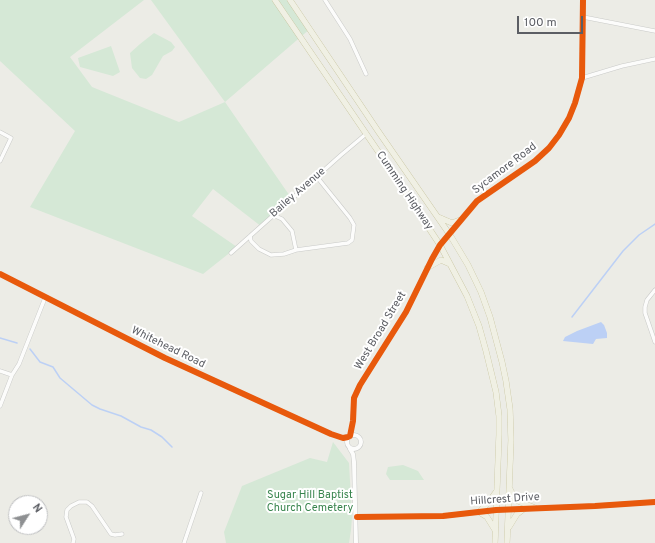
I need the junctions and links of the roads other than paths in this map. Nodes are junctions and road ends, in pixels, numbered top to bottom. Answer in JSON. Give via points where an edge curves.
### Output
{"nodes":[{"id":1,"x":275,"y":0,"type":"edge"},
{"id":2,"x":290,"y":0,"type":"edge"},
{"id":3,"x":325,"y":0,"type":"edge"},
{"id":4,"x":583,"y":0,"type":"edge"},
{"id":5,"x":583,"y":17,"type":"junction"},
{"id":6,"x":655,"y":31,"type":"edge"},
{"id":7,"x":655,"y":59,"type":"edge"},
{"id":8,"x":366,"y":74,"type":"dead end"},
{"id":9,"x":582,"y":78,"type":"junction"},
{"id":10,"x":0,"y":132,"type":"edge"},
{"id":11,"x":366,"y":134,"type":"junction"},
{"id":12,"x":0,"y":161,"type":"edge"},
{"id":13,"x":317,"y":177,"type":"junction"},
{"id":14,"x":273,"y":215,"type":"junction"},
{"id":15,"x":436,"y":215,"type":"junction"},
{"id":16,"x":460,"y":220,"type":"junction"},
{"id":17,"x":450,"y":234,"type":"junction"},
{"id":18,"x":250,"y":236,"type":"junction"},
{"id":19,"x":440,"y":245,"type":"junction"},
{"id":20,"x":296,"y":250,"type":"junction"},
{"id":21,"x":231,"y":253,"type":"dead end"},
{"id":22,"x":451,"y":264,"type":"junction"},
{"id":23,"x":427,"y":268,"type":"junction"},
{"id":24,"x":0,"y":274,"type":"edge"},
{"id":25,"x":655,"y":290,"type":"edge"},
{"id":26,"x":45,"y":298,"type":"junction"},
{"id":27,"x":655,"y":342,"type":"edge"},
{"id":28,"x":0,"y":371,"type":"edge"},
{"id":29,"x":11,"y":376,"type":"junction"},
{"id":30,"x":0,"y":406,"type":"edge"},
{"id":31,"x":353,"y":421,"type":"junction"},
{"id":32,"x":331,"y":434,"type":"junction"},
{"id":33,"x":349,"y":437,"type":"junction"},
{"id":34,"x":359,"y":437,"type":"junction"},
{"id":35,"x":348,"y":447,"type":"junction"},
{"id":36,"x":359,"y":448,"type":"junction"},
{"id":37,"x":354,"y":462,"type":"junction"},
{"id":38,"x":509,"y":488,"type":"junction"},
{"id":39,"x":497,"y":491,"type":"junction"},
{"id":40,"x":201,"y":493,"type":"dead end"},
{"id":41,"x":655,"y":502,"type":"edge"},
{"id":42,"x":525,"y":508,"type":"junction"},
{"id":43,"x":535,"y":508,"type":"junction"},
{"id":44,"x":496,"y":510,"type":"junction"},
{"id":45,"x":508,"y":510,"type":"junction"},
{"id":46,"x":479,"y":512,"type":"junction"},
{"id":47,"x":356,"y":517,"type":"junction"},
{"id":48,"x":495,"y":530,"type":"junction"},
{"id":49,"x":507,"y":531,"type":"junction"},
{"id":50,"x":122,"y":534,"type":"dead end"},
{"id":51,"x":73,"y":543,"type":"edge"},
{"id":52,"x":184,"y":543,"type":"edge"},
{"id":53,"x":356,"y":543,"type":"edge"},
{"id":54,"x":495,"y":543,"type":"edge"},
{"id":55,"x":507,"y":543,"type":"edge"}],
"edges":[{"from":1,"to":11,"type":"highway","name":"Cumming Highway"},
{"from":2,"to":15,"type":"highway","name":"Cumming Highway"},
{"from":3,"to":8,"type":"street","via":[[350,39]]},
{"from":4,"to":5,"type":"street","name":"Sycamore Road"},
{"from":5,"to":6,"type":"street"},
{"from":5,"to":9,"type":"street","name":"Sycamore Road"},
{"from":7,"to":9,"type":"street"},
{"from":9,"to":16,"type":"street","name":"Sycamore Road","via":[[569,118],[549,148],[478,201]]},
{"from":10,"to":12,"type":"street","via":[[11,138]]},
{"from":11,"to":13,"type":"street","name":"Bailey Avenue"},
{"from":11,"to":19,"type":"highway","name":"Cumming Highway"},
{"from":13,"to":14,"type":"street","name":"Bailey Avenue"},
{"from":13,"to":20,"type":"street","via":[[354,225],[352,240],[348,243]]},
{"from":14,"to":18,"type":"street","name":"Bailey Avenue"},
{"from":14,"to":20,"type":"street","via":[[282,219],[292,231]]},
{"from":15,"to":16,"type":"highway","via":[[452,222]]},
{"from":15,"to":17,"type":"highway","name":"Cumming Highway"},
{"from":16,"to":17,"type":"street","name":"Sycamore Road"},
{"from":17,"to":19,"type":"street","name":"West Broad Street"},
{"from":17,"to":38,"type":"highway","name":"Cumming Highway","via":[[480,292],[490,317],[502,362],[510,409]]},
{"from":18,"to":20,"type":"street","via":[[251,241],[259,249],[271,255]]},
{"from":18,"to":21,"type":"street","name":"Bailey Avenue"},
{"from":19,"to":22,"type":"highway","name":"Cumming Highway"},
{"from":19,"to":23,"type":"street","name":"West Broad Street"},
{"from":22,"to":23,"type":"highway","via":[[441,260]]},
{"from":22,"to":39,"type":"highway","name":"Cumming Highway","via":[[479,326],[496,392],[499,416]]},
{"from":23,"to":31,"type":"street","name":"West Broad Street","via":[[406,312],[360,385],[354,398]]},
{"from":24,"to":26,"type":"street","name":"Whitehead Road"},
{"from":25,"to":27,"type":"street","via":[[647,300],[645,313]]},
{"from":26,"to":29,"type":"street","via":[[19,364]]},
{"from":26,"to":32,"type":"street","name":"Whitehead Road","via":[[165,358]]},
{"from":28,"to":29,"type":"street"},
{"from":29,"to":30,"type":"street"},
{"from":31,"to":33,"type":"street","name":"West Broad Street"},
{"from":31,"to":34,"type":"street","name":"West Broad Street"},
{"from":32,"to":33,"type":"street","name":"Whitehead Road"},
{"from":32,"to":35,"type":"street","name":"Whitehead Road"},
{"from":33,"to":34,"type":"street"},
{"from":33,"to":35,"type":"street"},
{"from":34,"to":36,"type":"street"},
{"from":35,"to":36,"type":"street","via":[[354,450]]},
{"from":35,"to":37,"type":"street"},
{"from":36,"to":37,"type":"street"},
{"from":37,"to":47,"type":"street"},
{"from":38,"to":43,"type":"highway","via":[[515,499]]},
{"from":38,"to":45,"type":"highway","name":"Cumming Highway"},
{"from":39,"to":44,"type":"highway","name":"Cumming Highway"},
{"from":39,"to":46,"type":"highway"},
{"from":40,"to":52,"type":"street"},
{"from":41,"to":43,"type":"street","name":"Hillcrest Drive"},
{"from":42,"to":43,"type":"street","name":"Hillcrest Drive"},
{"from":42,"to":45,"type":"street","name":"Hillcrest Drive"},
{"from":42,"to":49,"type":"highway","via":[[514,518]]},
{"from":44,"to":45,"type":"street","name":"Hillcrest Drive"},
{"from":44,"to":46,"type":"street","name":"Hillcrest Drive"},
{"from":44,"to":48,"type":"highway","name":"Cumming Highway"},
{"from":45,"to":49,"type":"highway","name":"Cumming Highway"},
{"from":46,"to":47,"type":"street","name":"Hillcrest Drive","via":[[443,516]]},
{"from":46,"to":48,"type":"highway","via":[[487,517]]},
{"from":47,"to":53,"type":"street"},
{"from":48,"to":54,"type":"highway","name":"Cumming Highway"},
{"from":49,"to":55,"type":"highway","name":"Cumming Highway"},
{"from":50,"to":51,"type":"street","via":[[111,534],[92,506],[87,502],[79,502],[67,510],[66,517],[74,539]]}]}
